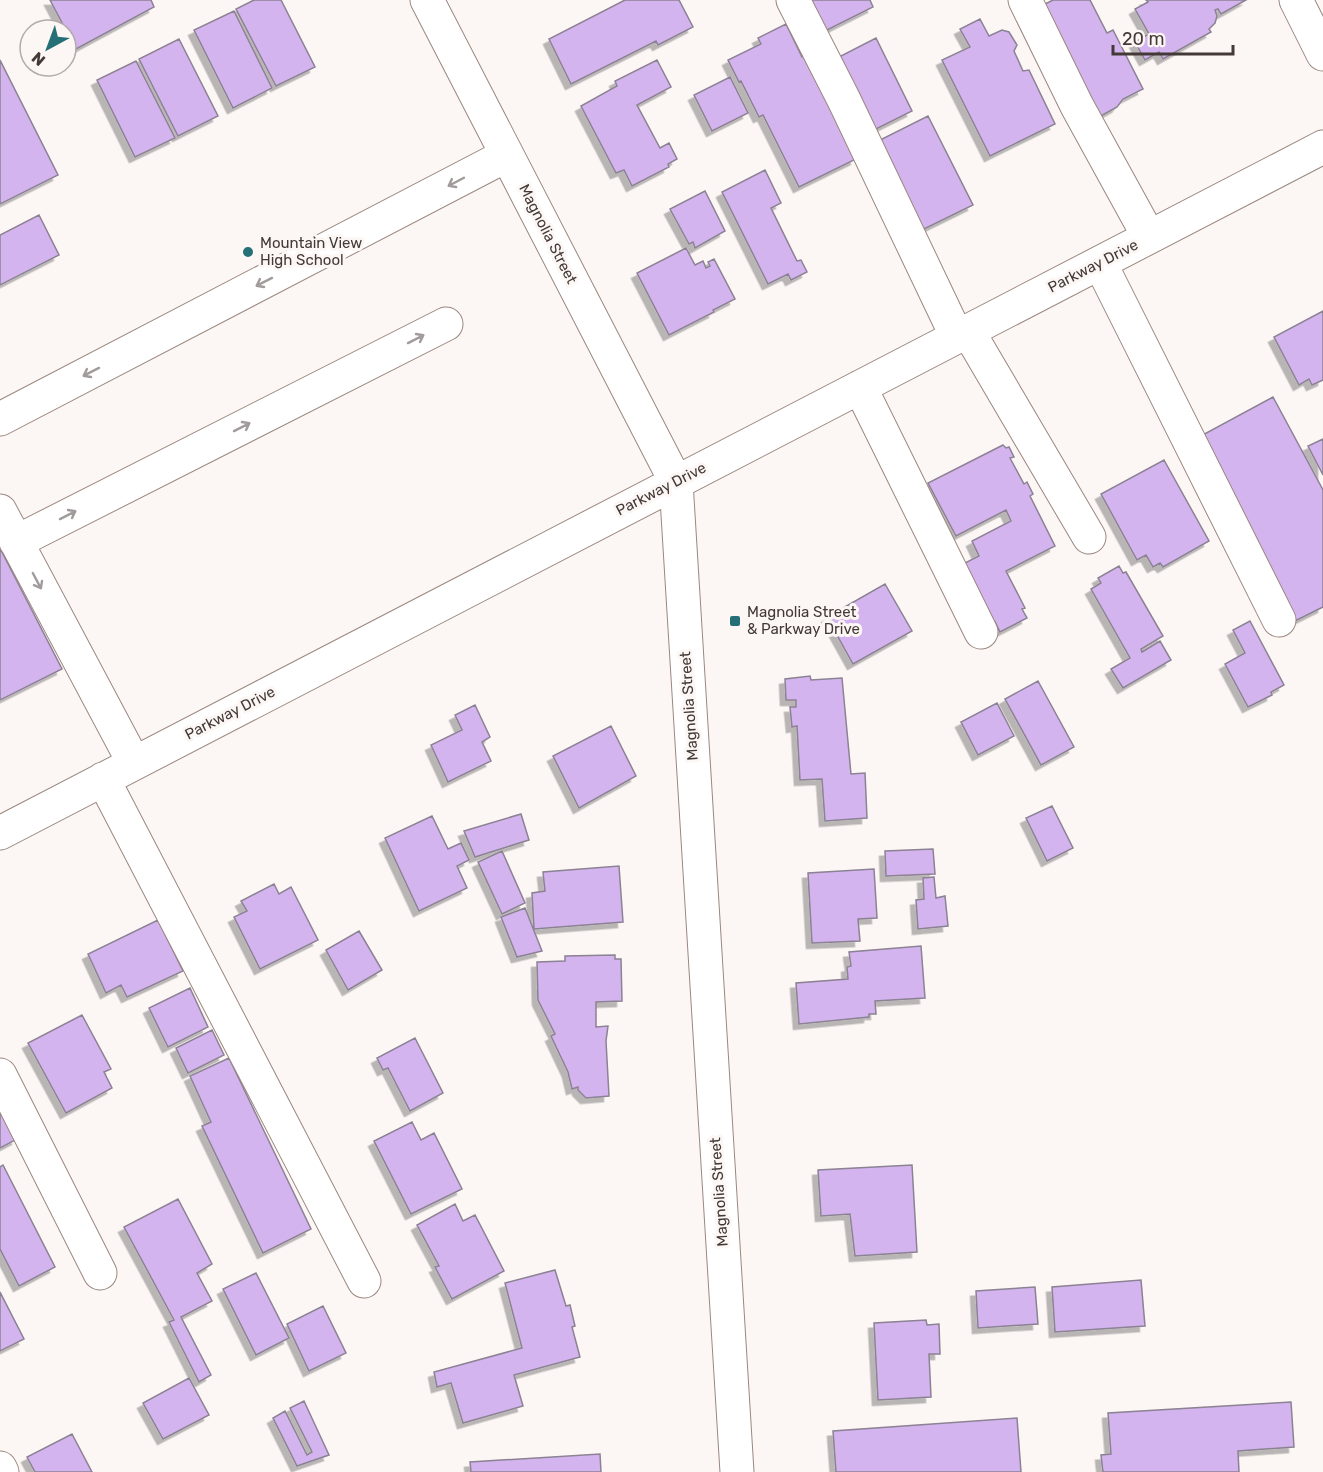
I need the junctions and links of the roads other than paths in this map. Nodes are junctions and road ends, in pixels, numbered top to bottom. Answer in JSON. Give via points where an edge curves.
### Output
{"nodes":[{"id":1,"x":428,"y":0,"type":"edge"},
{"id":2,"x":793,"y":0,"type":"edge"},
{"id":3,"x":1025,"y":0,"type":"edge"},
{"id":4,"x":1296,"y":0,"type":"edge"},
{"id":5,"x":1323,"y":54,"type":"edge"},
{"id":6,"x":1323,"y":147,"type":"edge"},
{"id":7,"x":507,"y":155,"type":"junction"},
{"id":8,"x":1149,"y":237,"type":"junction"},
{"id":9,"x":1100,"y":263,"type":"junction"},
{"id":10,"x":446,"y":324,"type":"dead end"},
{"id":11,"x":962,"y":334,"type":"junction"},
{"id":12,"x":860,"y":387,"type":"junction"},
{"id":13,"x":0,"y":419,"type":"edge"},
{"id":14,"x":676,"y":482,"type":"junction"},
{"id":15,"x":0,"y":511,"type":"edge"},
{"id":16,"x":1089,"y":537,"type":"dead end"},
{"id":17,"x":16,"y":542,"type":"junction"},
{"id":18,"x":1279,"y":620,"type":"dead end"},
{"id":19,"x":981,"y":632,"type":"dead end"},
{"id":20,"x":134,"y":763,"type":"junction"},
{"id":21,"x":103,"y":779,"type":"junction"},
{"id":22,"x":0,"y":833,"type":"edge"},
{"id":23,"x":0,"y":1076,"type":"edge"},
{"id":24,"x":100,"y":1274,"type":"dead end"},
{"id":25,"x":364,"y":1281,"type":"dead end"},
{"id":26,"x":736,"y":1472,"type":"edge"}],
"edges":[{"from":1,"to":7,"type":"street","name":"Magnolia Street"},
{"from":2,"to":11,"type":"street"},
{"from":3,"to":8,"type":"street","via":[[1077,106]]},
{"from":4,"to":5,"type":"street"},
{"from":6,"to":8,"type":"street","name":"Parkway Drive"},
{"from":7,"to":13,"type":"street","one_way":true},
{"from":7,"to":14,"type":"street","name":"Magnolia Street"},
{"from":8,"to":9,"type":"street","name":"Parkway Drive"},
{"from":9,"to":11,"type":"street","name":"Parkway Drive"},
{"from":9,"to":18,"type":"street"},
{"from":17,"to":10,"type":"street","one_way":true},
{"from":11,"to":12,"type":"street","name":"Parkway Drive"},
{"from":11,"to":16,"type":"street"},
{"from":12,"to":14,"type":"street","name":"Parkway Drive"},
{"from":12,"to":19,"type":"street"},
{"from":14,"to":20,"type":"street","name":"Parkway Drive"},
{"from":14,"to":26,"type":"street","name":"Magnolia Street"},
{"from":15,"to":17,"type":"street"},
{"from":17,"to":20,"type":"street","one_way":true},
{"from":20,"to":21,"type":"street","name":"Parkway Drive"},
{"from":21,"to":22,"type":"street","name":"Parkway Drive"},
{"from":21,"to":25,"type":"street"},
{"from":23,"to":24,"type":"street"}]}
